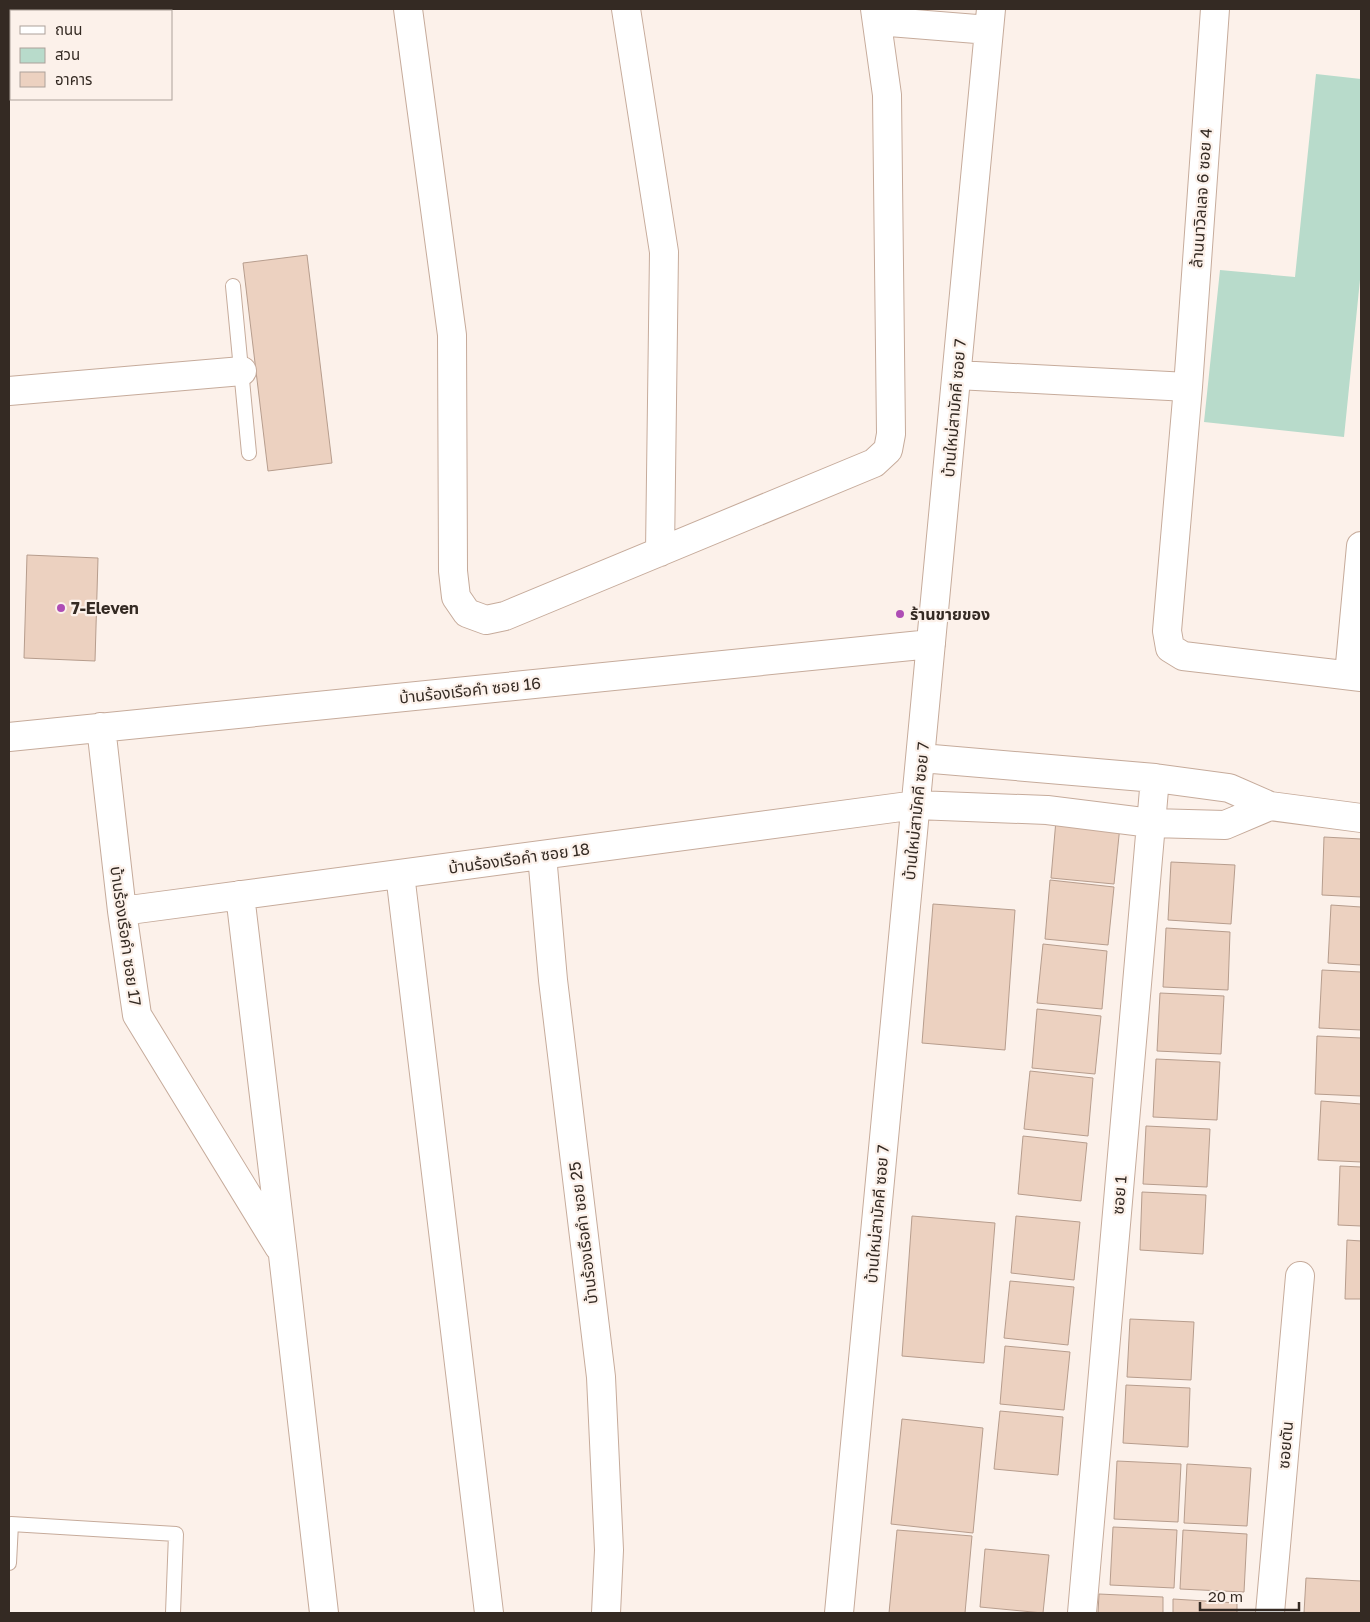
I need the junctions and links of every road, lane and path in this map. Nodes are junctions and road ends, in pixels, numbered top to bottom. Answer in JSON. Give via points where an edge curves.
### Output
{"nodes":[{"id":1,"x":408,"y":9,"type":"edge"},
{"id":2,"x":626,"y":9,"type":"edge"},
{"id":3,"x":1215,"y":9,"type":"edge"},
{"id":4,"x":876,"y":15,"type":"edge"},
{"id":5,"x":990,"y":20,"type":"edge"},
{"id":6,"x":233,"y":286,"type":"dead end"},
{"id":7,"x":242,"y":371,"type":"junction"},
{"id":8,"x":957,"y":375,"type":"junction"},
{"id":9,"x":1188,"y":387,"type":"junction"},
{"id":10,"x":9,"y":391,"type":"edge"},
{"id":11,"x":249,"y":453,"type":"dead end"},
{"id":12,"x":1361,"y":546,"type":"edge"},
{"id":13,"x":660,"y":552,"type":"junction"},
{"id":14,"x":931,"y":644,"type":"junction"},
{"id":15,"x":1355,"y":676,"type":"edge"},
{"id":16,"x":101,"y":727,"type":"junction"},
{"id":17,"x":9,"y":736,"type":"edge"},
{"id":18,"x":921,"y":758,"type":"junction"},
{"id":19,"x":1155,"y":778,"type":"junction"},
{"id":20,"x":916,"y":805,"type":"junction"},
{"id":21,"x":1270,"y":806,"type":"junction"},
{"id":22,"x":1361,"y":818,"type":"edge"},
{"id":23,"x":1151,"y":823,"type":"junction"},
{"id":24,"x":542,"y":855,"type":"junction"},
{"id":25,"x":400,"y":874,"type":"junction"},
{"id":26,"x":240,"y":895,"type":"junction"},
{"id":27,"x":122,"y":911,"type":"junction"},
{"id":28,"x":283,"y":1255,"type":"junction"},
{"id":29,"x":1300,"y":1276,"type":"dead end"},
{"id":30,"x":9,"y":1564,"type":"edge"},
{"id":31,"x":173,"y":1613,"type":"edge"},
{"id":32,"x":324,"y":1613,"type":"edge"},
{"id":33,"x":489,"y":1613,"type":"edge"},
{"id":34,"x":606,"y":1613,"type":"edge"},
{"id":35,"x":839,"y":1613,"type":"edge"},
{"id":36,"x":1082,"y":1613,"type":"edge"},
{"id":37,"x":1270,"y":1613,"type":"edge"}],
"edges":[{"from":1,"to":13,"type":"street","via":[[452,335],[452,571],[456,597],[467,613],[486,620],[505,616]]},
{"from":2,"to":13,"type":"street","via":[[664,252]]},
{"from":3,"to":9,"type":"street","name":"ล้านนาวิลเลจ 6 ซอย 4"},
{"from":4,"to":5,"type":"street"},
{"from":4,"to":13,"type":"street","via":[[887,95],[891,434],[888,450],[874,462]]},
{"from":5,"to":8,"type":"street","name":"บ้านใหม่สามัคคี ซอย 7"},
{"from":6,"to":7,"type":"lane"},
{"from":7,"to":10,"type":"street"},
{"from":7,"to":11,"type":"lane"},
{"from":8,"to":9,"type":"street"},
{"from":8,"to":14,"type":"street","name":"บ้านใหม่สามัคคี ซอย 7"},
{"from":9,"to":15,"type":"street","name":"ล้านนาวิลเลจ 6 ซอย 4","via":[[1167,631],[1170,648],[1183,656]]},
{"from":12,"to":15,"type":"street"},
{"from":14,"to":16,"type":"street","name":"บ้านร้องเรือคำ ซอย 16"},
{"from":14,"to":18,"type":"street","name":"บ้านใหม่สามัคคี ซอย 7"},
{"from":16,"to":17,"type":"street","name":"บ้านร้องเรือคำ ซอย 16"},
{"from":16,"to":27,"type":"street","name":"บ้านร้องเรือคำ ซอย 17"},
{"from":18,"to":19,"type":"street"},
{"from":18,"to":20,"type":"street","name":"บ้านใหม่สามัคคี ซอย 7"},
{"from":19,"to":21,"type":"street","via":[[1228,788]]},
{"from":19,"to":23,"type":"street","name":"ซอย 1"},
{"from":20,"to":23,"type":"street","name":"บ้านร้องเรือคำ ซอย 18","via":[[1047,810]]},
{"from":20,"to":24,"type":"street","name":"บ้านร้องเรือคำ ซอย 18"},
{"from":20,"to":35,"type":"street","name":"บ้านใหม่สามัคคี ซอย 7"},
{"from":21,"to":22,"type":"street"},
{"from":21,"to":23,"type":"street","name":"บ้านร้องเรือคำ ซอย 18","via":[[1225,825]]},
{"from":23,"to":36,"type":"street","name":"ซอย 1"},
{"from":24,"to":25,"type":"street","name":"บ้านร้องเรือคำ ซอย 18"},
{"from":24,"to":34,"type":"street","name":"บ้านร้องเรือคำ ซอย 25","via":[[553,980],[601,1377],[609,1550]]},
{"from":25,"to":26,"type":"street","name":"บ้านร้องเรือคำ ซอย 18"},
{"from":25,"to":33,"type":"street"},
{"from":26,"to":27,"type":"street","name":"บ้านร้องเรือคำ ซอย 18"},
{"from":26,"to":28,"type":"street"},
{"from":27,"to":28,"type":"street","name":"บ้านร้องเรือคำ ซอย 17","via":[[137,1015]]},
{"from":28,"to":32,"type":"street"},
{"from":29,"to":37,"type":"street","name":"ซอยตัน"},
{"from":30,"to":31,"type":"lane","via":[[11,1524],[176,1534]]}]}
